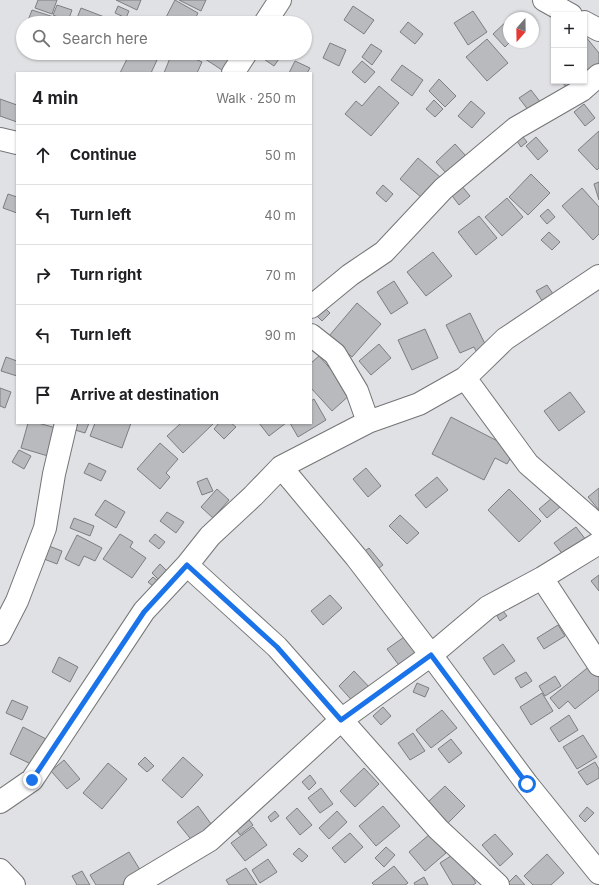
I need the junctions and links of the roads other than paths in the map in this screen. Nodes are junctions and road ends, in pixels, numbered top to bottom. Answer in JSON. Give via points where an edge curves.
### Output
{"nodes":[{"id":1,"x":544,"y":0,"type":"edge"},
{"id":2,"x":275,"y":1,"type":"edge"},
{"id":3,"x":566,"y":12,"type":"edge"},
{"id":4,"x":269,"y":16,"type":"edge"},
{"id":5,"x":587,"y":24,"type":"edge"},
{"id":6,"x":599,"y":30,"type":"edge"},
{"id":7,"x":241,"y":60,"type":"edge"},
{"id":8,"x":234,"y":72,"type":"edge"},
{"id":9,"x":599,"y":75,"type":"edge"},
{"id":10,"x":0,"y":139,"type":"edge"},
{"id":11,"x":16,"y":143,"type":"edge"},
{"id":12,"x":599,"y":276,"type":"edge"},
{"id":13,"x":312,"y":306,"type":"edge"},
{"id":14,"x":312,"y":336,"type":"edge"},
{"id":15,"x":465,"y":378,"type":"junction"},
{"id":16,"x":368,"y":422,"type":"junction"},
{"id":17,"x":66,"y":424,"type":"edge"},
{"id":18,"x":281,"y":467,"type":"junction"},
{"id":19,"x":599,"y":526,"type":"edge"},
{"id":20,"x":599,"y":543,"type":"edge"},
{"id":21,"x":187,"y":565,"type":"junction"},
{"id":22,"x":542,"y":578,"type":"junction"},
{"id":23,"x":0,"y":634,"type":"edge"},
{"id":24,"x":431,"y":655,"type":"junction"},
{"id":25,"x":599,"y":665,"type":"edge"},
{"id":26,"x":341,"y":720,"type":"junction"},
{"id":27,"x":0,"y":802,"type":"edge"},
{"id":28,"x":0,"y":870,"type":"edge"},
{"id":29,"x":599,"y":873,"type":"edge"},
{"id":30,"x":14,"y":885,"type":"edge"},
{"id":31,"x":135,"y":885,"type":"edge"},
{"id":32,"x":498,"y":885,"type":"edge"}],
"edges":[{"from":1,"to":3,"type":"street"},
{"from":2,"to":4,"type":"street"},
{"from":5,"to":6,"type":"street"},
{"from":7,"to":8,"type":"street"},
{"from":9,"to":13,"type":"street","via":[[582,90],[516,128],[443,189],[384,252],[350,275]]},
{"from":10,"to":11,"type":"street"},
{"from":12,"to":15,"type":"street","via":[[505,339]]},
{"from":14,"to":16,"type":"street","via":[[335,354],[357,391]]},
{"from":15,"to":16,"type":"street","via":[[419,404]]},
{"from":15,"to":19,"type":"street","via":[[528,464]]},
{"from":16,"to":18,"type":"street"},
{"from":17,"to":23,"type":"street","via":[[45,528]]},
{"from":18,"to":21,"type":"street","via":[[210,536]]},
{"from":18,"to":24,"type":"street","via":[[356,557]]},
{"from":20,"to":22,"type":"street"},
{"from":21,"to":26,"type":"street","via":[[277,647]]},
{"from":21,"to":27,"type":"street","via":[[144,612],[32,780]]},
{"from":22,"to":24,"type":"street","via":[[488,607]]},
{"from":22,"to":25,"type":"street"},
{"from":24,"to":26,"type":"street"},
{"from":24,"to":29,"type":"street","via":[[527,784]]},
{"from":26,"to":31,"type":"street","via":[[210,840]]},
{"from":26,"to":32,"type":"street","via":[[438,829]]},
{"from":28,"to":30,"type":"street"}]}
